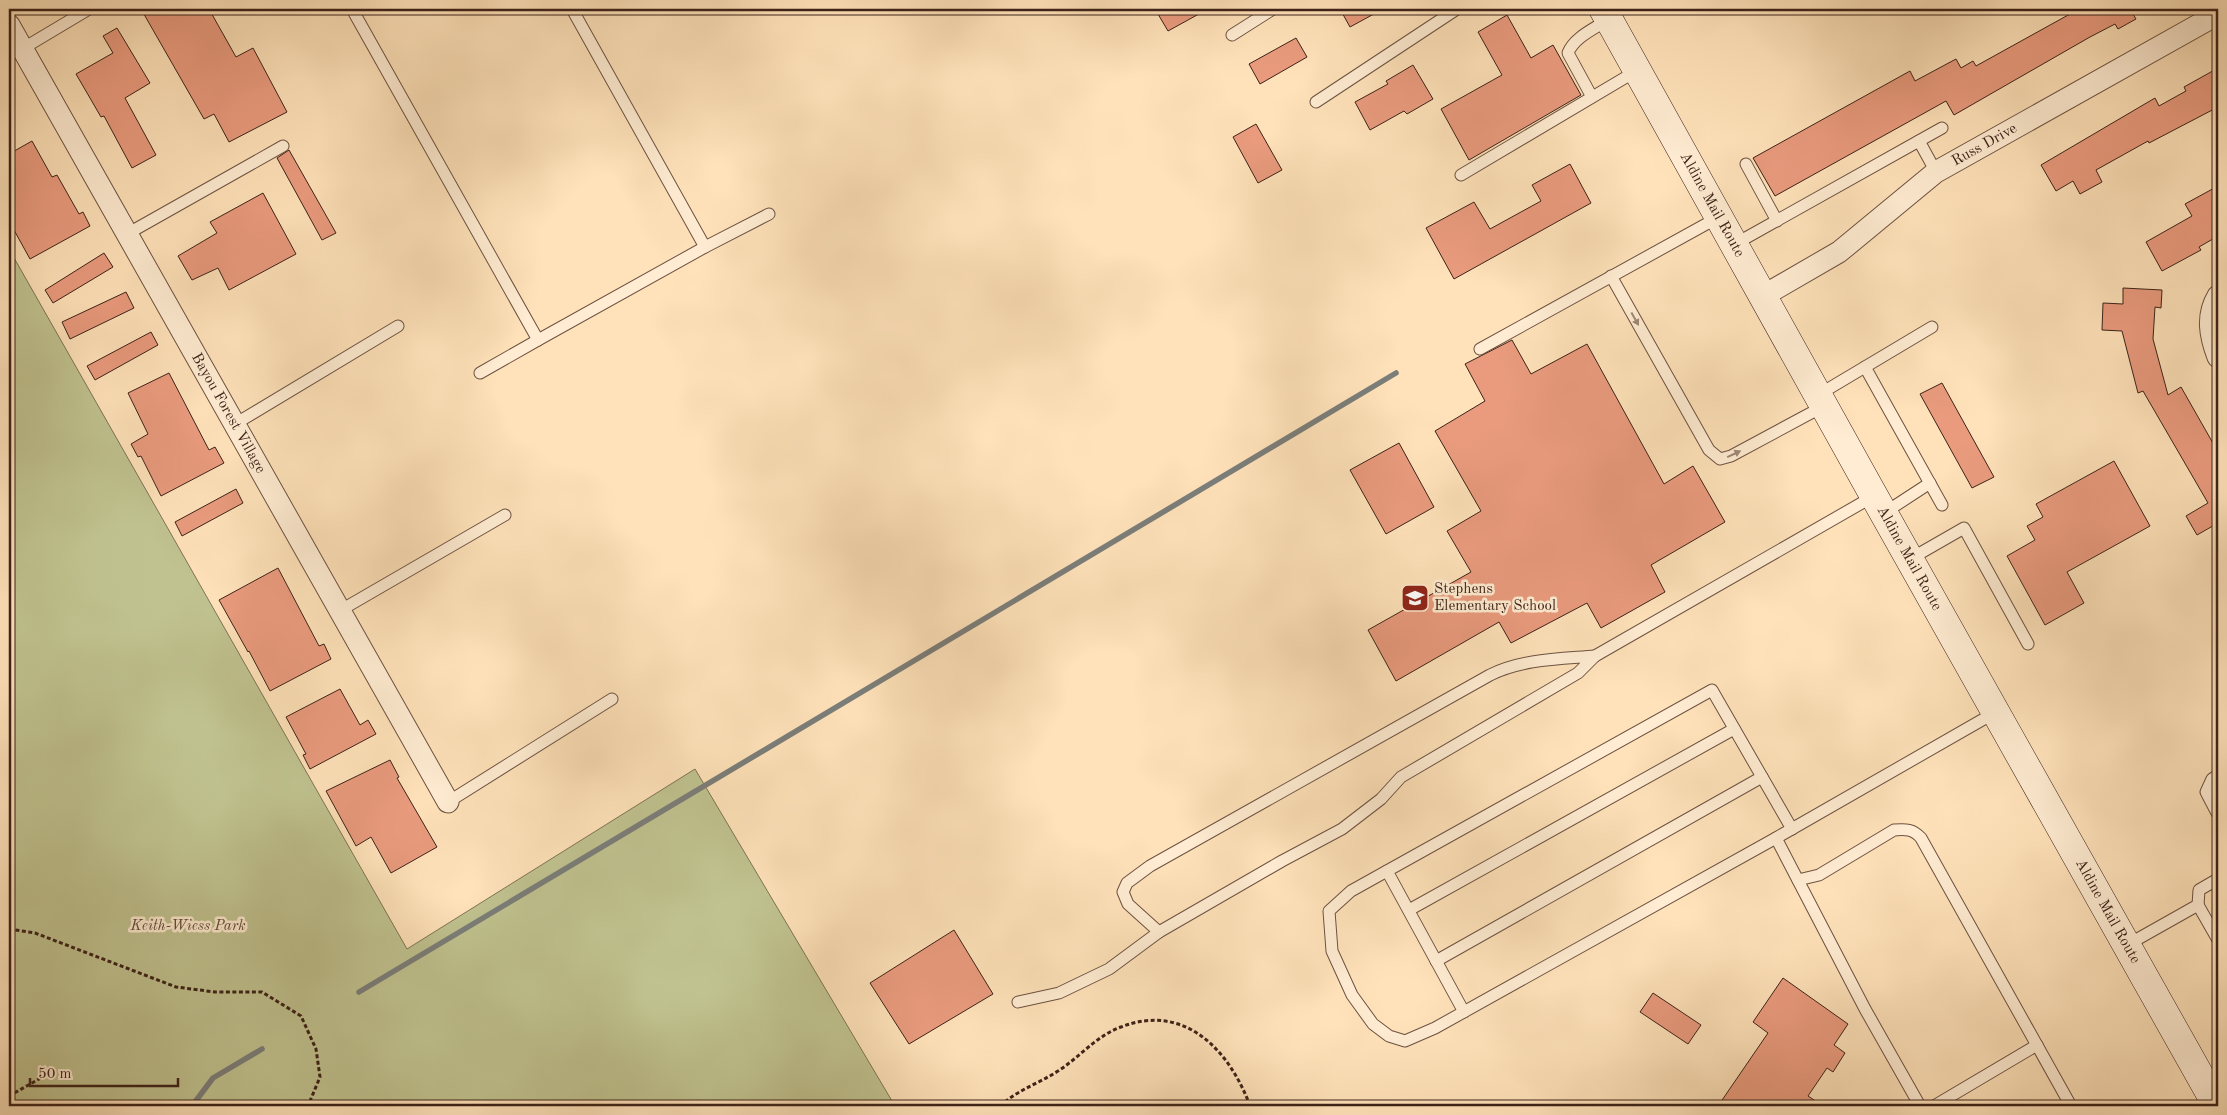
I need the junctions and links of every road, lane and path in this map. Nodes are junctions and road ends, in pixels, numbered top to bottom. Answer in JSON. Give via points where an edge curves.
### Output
{"nodes":[{"id":1,"x":89,"y":9,"type":"edge"},
{"id":2,"x":352,"y":9,"type":"edge"},
{"id":3,"x":572,"y":9,"type":"edge"},
{"id":4,"x":1272,"y":9,"type":"edge"},
{"id":5,"x":1457,"y":9,"type":"edge"},
{"id":6,"x":1606,"y":14,"type":"edge"},
{"id":7,"x":2218,"y":14,"type":"edge"},
{"id":8,"x":9,"y":26,"type":"edge"},
{"id":9,"x":1232,"y":35,"type":"dead end"},
{"id":10,"x":22,"y":49,"type":"junction"},
{"id":11,"x":1638,"y":70,"type":"junction"},
{"id":12,"x":1592,"y":97,"type":"junction"},
{"id":13,"x":1316,"y":102,"type":"dead end"},
{"id":14,"x":1942,"y":128,"type":"dead end"},
{"id":15,"x":1919,"y":141,"type":"junction"},
{"id":16,"x":284,"y":146,"type":"dead end"},
{"id":17,"x":1746,"y":164,"type":"dead end"},
{"id":18,"x":1936,"y":172,"type":"junction"},
{"id":19,"x":1461,"y":175,"type":"dead end"},
{"id":20,"x":769,"y":214,"type":"dead end"},
{"id":21,"x":1719,"y":217,"type":"junction"},
{"id":22,"x":1777,"y":221,"type":"junction"},
{"id":23,"x":127,"y":234,"type":"junction"},
{"id":24,"x":1734,"y":244,"type":"junction"},
{"id":25,"x":705,"y":247,"type":"junction"},
{"id":26,"x":1612,"y":276,"type":"junction"},
{"id":27,"x":1763,"y":296,"type":"junction"},
{"id":28,"x":2218,"y":296,"type":"edge"},
{"id":29,"x":398,"y":326,"type":"dead end"},
{"id":30,"x":1932,"y":327,"type":"dead end"},
{"id":31,"x":538,"y":340,"type":"junction"},
{"id":32,"x":1480,"y":349,"type":"dead end"},
{"id":33,"x":2218,"y":357,"type":"edge"},
{"id":34,"x":1865,"y":367,"type":"junction"},
{"id":35,"x":480,"y":373,"type":"dead end"},
{"id":36,"x":1821,"y":400,"type":"junction"},
{"id":37,"x":235,"y":424,"type":"junction"},
{"id":38,"x":1930,"y":483,"type":"junction"},
{"id":39,"x":1879,"y":504,"type":"junction"},
{"id":40,"x":1942,"y":505,"type":"dead end"},
{"id":41,"x":505,"y":514,"type":"dead end"},
{"id":42,"x":1910,"y":559,"type":"junction"},
{"id":43,"x":341,"y":610,"type":"junction"},
{"id":44,"x":2028,"y":644,"type":"dead end"},
{"id":45,"x":1595,"y":656,"type":"junction"},
{"id":46,"x":612,"y":698,"type":"dead end"},
{"id":47,"x":1996,"y":712,"type":"junction"},
{"id":48,"x":1734,"y":729,"type":"junction"},
{"id":49,"x":2218,"y":776,"type":"edge"},
{"id":50,"x":1762,"y":777,"type":"junction"},
{"id":51,"x":448,"y":802,"type":"joint"},
{"id":52,"x":2218,"y":815,"type":"edge"},
{"id":53,"x":1792,"y":829,"type":"junction"},
{"id":54,"x":1776,"y":838,"type":"junction"},
{"id":55,"x":1387,"y":871,"type":"junction"},
{"id":56,"x":2218,"y":879,"type":"edge"},
{"id":57,"x":1798,"y":880,"type":"junction"},
{"id":58,"x":2198,"y":905,"type":"junction"},
{"id":59,"x":1409,"y":910,"type":"junction"},
{"id":60,"x":9,"y":929,"type":"edge"},
{"id":61,"x":1159,"y":932,"type":"junction"},
{"id":62,"x":2218,"y":940,"type":"edge"},
{"id":63,"x":2127,"y":945,"type":"junction"},
{"id":64,"x":1436,"y":961,"type":"junction"},
{"id":65,"x":1018,"y":1002,"type":"dead end"},
{"id":66,"x":1464,"y":1012,"type":"junction"},
{"id":67,"x":2037,"y":1045,"type":"junction"},
{"id":68,"x":55,"y":1070,"type":"dead end"},
{"id":69,"x":9,"y":1096,"type":"edge"},
{"id":70,"x":2217,"y":1102,"type":"edge"},
{"id":71,"x":308,"y":1106,"type":"edge"},
{"id":72,"x":1000,"y":1106,"type":"edge"},
{"id":73,"x":1250,"y":1106,"type":"edge"},
{"id":74,"x":1920,"y":1106,"type":"edge"},
{"id":75,"x":1934,"y":1106,"type":"edge"},
{"id":76,"x":2071,"y":1106,"type":"edge"}],
"edges":[{"from":1,"to":10,"type":"lane"},
{"from":2,"to":31,"type":"lane"},
{"from":3,"to":25,"type":"lane"},
{"from":4,"to":9,"type":"lane"},
{"from":5,"to":13,"type":"lane"},
{"from":6,"to":11,"type":"main road","name":"Aldine Mail Route"},
{"from":6,"to":12,"type":"lane","via":[[1570,47],[1568,53]]},
{"from":7,"to":18,"type":"street","name":"Russ Drive"},
{"from":8,"to":10,"type":"street","name":"Bayou Forest Village"},
{"from":10,"to":23,"type":"street","name":"Bayou Forest Village"},
{"from":11,"to":12,"type":"lane"},
{"from":11,"to":21,"type":"main road","name":"Aldine Mail Route"},
{"from":12,"to":19,"type":"lane"},
{"from":14,"to":15,"type":"lane"},
{"from":15,"to":18,"type":"lane"},
{"from":15,"to":22,"type":"lane"},
{"from":16,"to":23,"type":"lane"},
{"from":17,"to":22,"type":"lane"},
{"from":18,"to":27,"type":"street","name":"Russ Drive","via":[[1839,252]]},
{"from":20,"to":25,"type":"lane"},
{"from":21,"to":24,"type":"main road","name":"Aldine Mail Route"},
{"from":21,"to":26,"type":"lane"},
{"from":22,"to":24,"type":"lane"},
{"from":23,"to":37,"type":"street","name":"Bayou Forest Village"},
{"from":24,"to":27,"type":"main road","name":"Aldine Mail Route"},
{"from":25,"to":31,"type":"lane"},
{"from":26,"to":32,"type":"lane"},
{"from":26,"to":36,"type":"lane","one_way":true,"via":[[1709,450],[1720,459],[1731,456]]},
{"from":27,"to":36,"type":"main road","name":"Aldine Mail Route"},
{"from":28,"to":33,"type":"street","via":[[2210,316],[2210,328]]},
{"from":29,"to":37,"type":"lane"},
{"from":30,"to":34,"type":"lane"},
{"from":31,"to":35,"type":"lane"},
{"from":34,"to":36,"type":"lane"},
{"from":34,"to":38,"type":"lane"},
{"from":36,"to":39,"type":"main road","name":"Aldine Mail Route"},
{"from":37,"to":43,"type":"street","name":"Bayou Forest Village"},
{"from":38,"to":39,"type":"lane"},
{"from":38,"to":40,"type":"lane"},
{"from":39,"to":42,"type":"main road","name":"Aldine Mail Route"},
{"from":39,"to":45,"type":"lane"},
{"from":41,"to":43,"type":"lane"},
{"from":42,"to":44,"type":"lane","via":[[1964,528]]},
{"from":42,"to":47,"type":"main road","name":"Aldine Mail Route"},
{"from":43,"to":51,"type":"street","name":"Bayou Forest Village"},
{"from":45,"to":61,"type":"lane","via":[[1578,672],[1408,773],[1366,812],[1342,829]]},
{"from":45,"to":61,"type":"lane","via":[[1541,660],[1503,668],[1150,866],[1126,883],[1122,892],[1128,904]]},
{"from":46,"to":51,"type":"lane"},
{"from":47,"to":53,"type":"lane"},
{"from":47,"to":63,"type":"main road","name":"Aldine Mail Route"},
{"from":48,"to":50,"type":"lane"},
{"from":48,"to":55,"type":"lane","via":[[1712,690]]},
{"from":48,"to":59,"type":"lane"},
{"from":49,"to":52,"type":"lane","via":[[2212,779],[2206,792]]},
{"from":50,"to":53,"type":"lane"},
{"from":50,"to":64,"type":"lane"},
{"from":53,"to":54,"type":"lane"},
{"from":54,"to":57,"type":"lane"},
{"from":54,"to":66,"type":"lane"},
{"from":55,"to":59,"type":"lane"},
{"from":55,"to":66,"type":"lane","via":[[1350,891],[1329,911],[1332,951],[1352,995],[1373,1024],[1390,1036],[1405,1041]]},
{"from":56,"to":58,"type":"lane","via":[[2199,890]]},
{"from":57,"to":67,"type":"lane","via":[[1819,875],[1894,830],[1915,832]]},
{"from":57,"to":74,"type":"lane"},
{"from":58,"to":62,"type":"lane"},
{"from":58,"to":63,"type":"lane"},
{"from":59,"to":64,"type":"lane"},
{"from":60,"to":71,"type":"path","via":[[35,933],[176,987],[215,992],[262,992],[302,1016],[316,1049],[320,1077]]},
{"from":61,"to":65,"type":"lane","via":[[1109,969],[1059,993]]},
{"from":63,"to":70,"type":"main road","name":"Aldine Mail Route"},
{"from":64,"to":66,"type":"lane"},
{"from":67,"to":75,"type":"lane"},
{"from":67,"to":76,"type":"lane"},
{"from":68,"to":69,"type":"path"},
{"from":72,"to":73,"type":"path","via":[[1032,1083],[1058,1071],[1106,1034],[1127,1025],[1149,1021],[1176,1024],[1199,1034],[1213,1045],[1235,1072]]}]}
